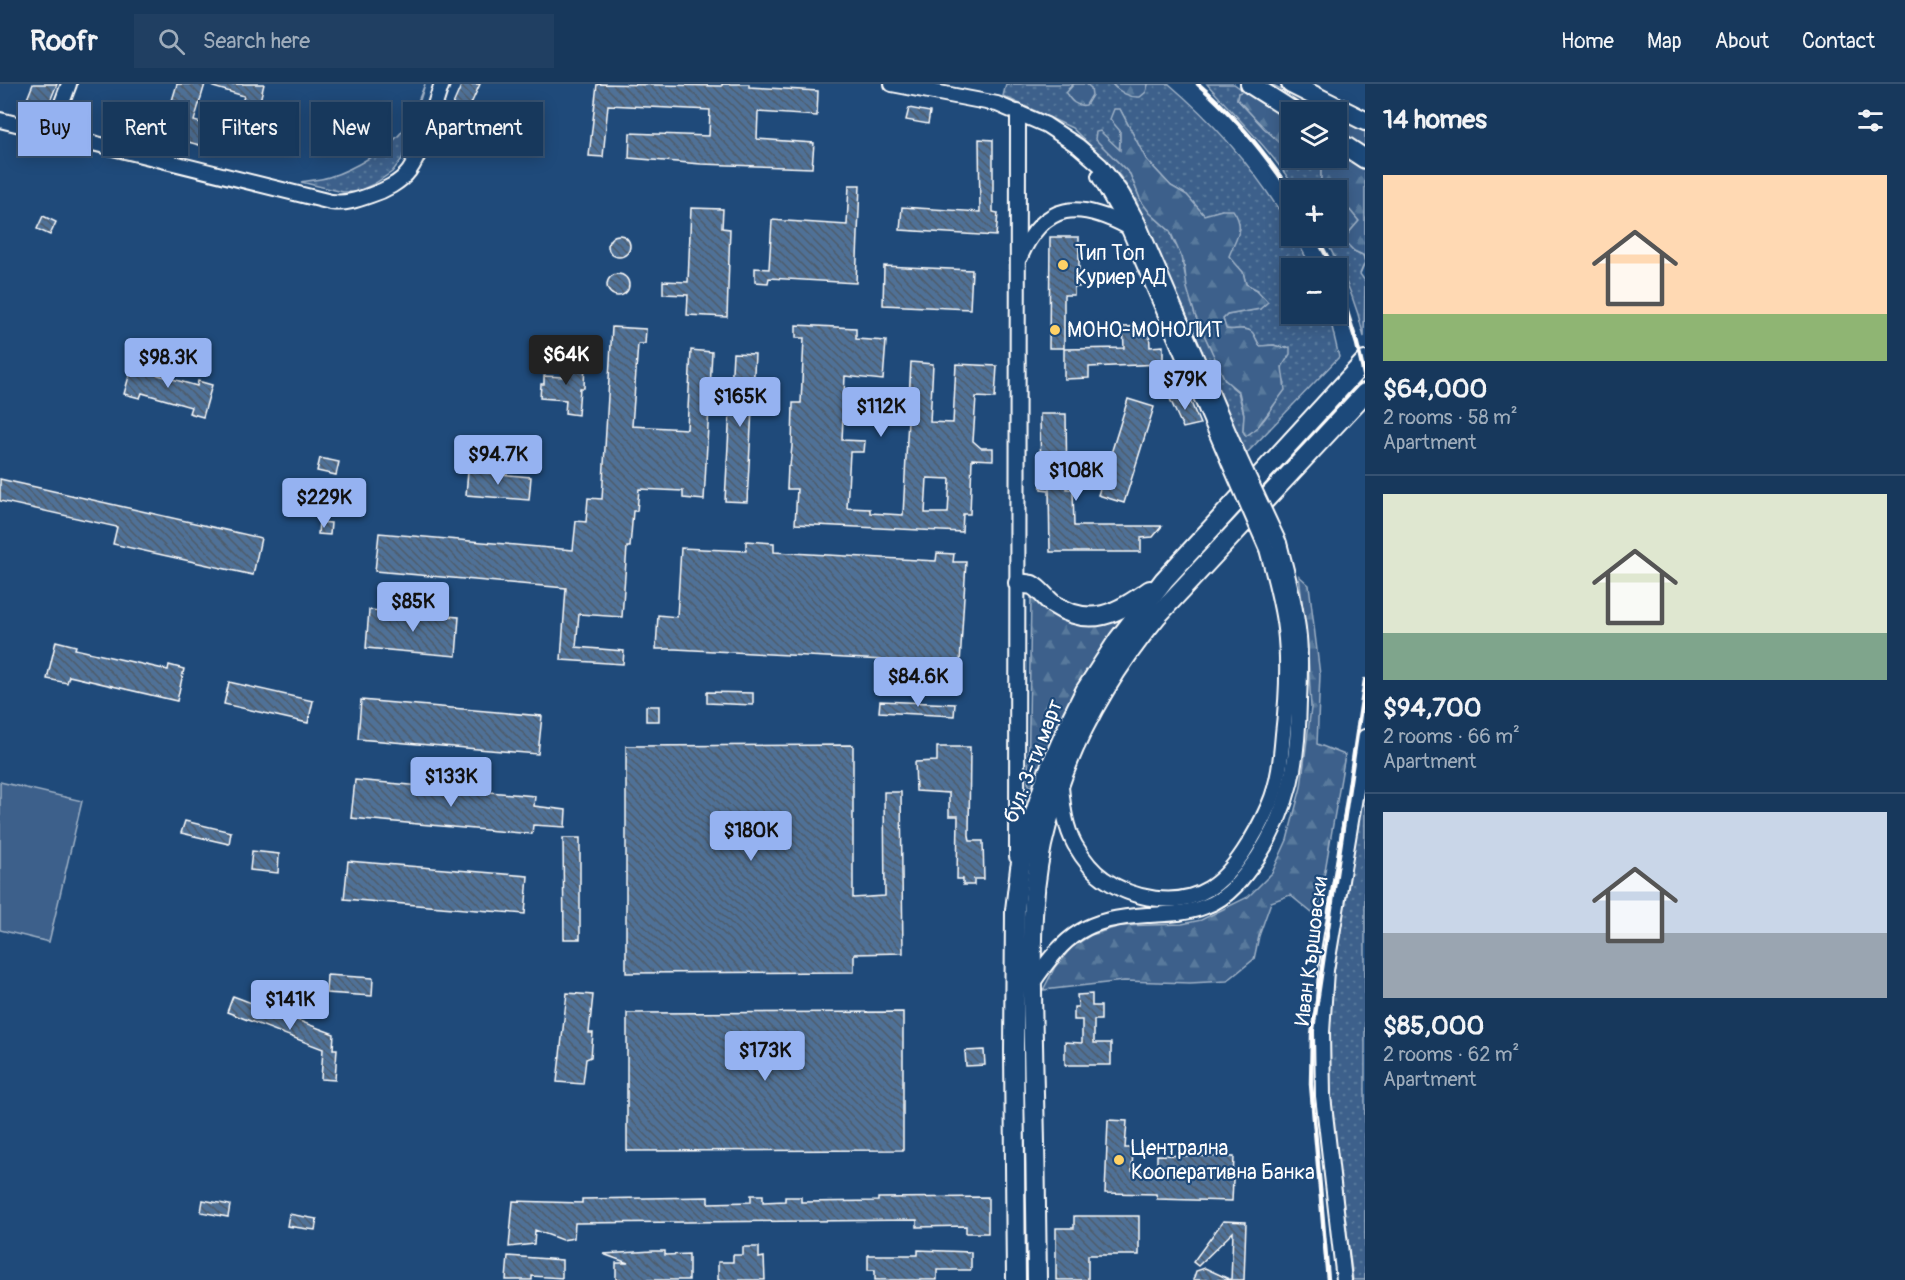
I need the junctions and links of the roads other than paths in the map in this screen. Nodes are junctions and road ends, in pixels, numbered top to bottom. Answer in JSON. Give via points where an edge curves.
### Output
{"nodes":[{"id":1,"x":69,"y":84,"type":"edge"},
{"id":2,"x":442,"y":84,"type":"edge"},
{"id":3,"x":892,"y":84,"type":"edge"},
{"id":4,"x":1250,"y":84,"type":"edge"},
{"id":5,"x":1291,"y":84,"type":"edge"},
{"id":6,"x":1318,"y":84,"type":"edge"},
{"id":7,"x":62,"y":102,"type":"edge"},
{"id":8,"x":1281,"y":104,"type":"edge"},
{"id":9,"x":1365,"y":108,"type":"edge"},
{"id":10,"x":1017,"y":112,"type":"junction"},
{"id":11,"x":0,"y":120,"type":"edge"},
{"id":12,"x":1365,"y":121,"type":"edge"},
{"id":13,"x":18,"y":124,"type":"edge"},
{"id":14,"x":1066,"y":138,"type":"junction"},
{"id":15,"x":91,"y":142,"type":"edge"},
{"id":16,"x":1347,"y":147,"type":"edge"},
{"id":17,"x":1365,"y":159,"type":"edge"},
{"id":18,"x":1128,"y":227,"type":"junction"},
{"id":19,"x":1018,"y":261,"type":"junction"},
{"id":20,"x":1365,"y":361,"type":"edge"},
{"id":21,"x":1365,"y":393,"type":"edge"},
{"id":22,"x":1234,"y":459,"type":"junction"},
{"id":23,"x":1273,"y":546,"type":"junction"},
{"id":24,"x":1164,"y":580,"type":"junction"},
{"id":25,"x":1018,"y":583,"type":"junction"},
{"id":26,"x":1365,"y":737,"type":"edge"},
{"id":27,"x":1060,"y":784,"type":"junction"},
{"id":28,"x":1017,"y":892,"type":"junction"},
{"id":29,"x":1032,"y":984,"type":"junction"},
{"id":30,"x":1016,"y":1280,"type":"edge"},
{"id":31,"x":1037,"y":1280,"type":"edge"},
{"id":32,"x":1344,"y":1280,"type":"edge"}],
"edges":[{"from":1,"to":7,"type":"street"},
{"from":2,"to":15,"type":"street","via":[[409,171],[396,183],[357,201],[331,202]]},
{"from":3,"to":10,"type":"street","via":[[998,104]]},
{"from":4,"to":8,"type":"main road"},
{"from":5,"to":12,"type":"main road"},
{"from":6,"to":9,"type":"main road"},
{"from":10,"to":14,"type":"street"},
{"from":10,"to":19,"type":"street"},
{"from":11,"to":13,"type":"street"},
{"from":14,"to":18,"type":"street","via":[[1104,182]]},
{"from":14,"to":22,"type":"street","via":[[1100,165],[1130,208]]},
{"from":16,"to":17,"type":"main road"},
{"from":18,"to":19,"type":"street","via":[[1099,213],[1064,211],[1035,230]]},
{"from":18,"to":22,"type":"street"},
{"from":19,"to":25,"type":"street"},
{"from":20,"to":24,"type":"main road","name":"бул. 3-ти март"},
{"from":21,"to":27,"type":"main road","name":"бул. 3-ти март","via":[[1135,642],[1094,706]]},
{"from":22,"to":23,"type":"street","bridge":true},
{"from":23,"to":27,"type":"street","via":[[1287,662],[1280,770],[1257,830],[1230,869],[1210,889],[1184,898],[1145,897],[1125,891],[1089,865],[1075,844]]},
{"from":23,"to":29,"type":"street","via":[[1299,635],[1300,661],[1294,772],[1286,803],[1271,835],[1251,867],[1219,901],[1186,912],[1101,922],[1070,937]]},
{"from":24,"to":25,"type":"main road","via":[[1122,609],[1095,617],[1069,613],[1032,585]]},
{"from":24,"to":28,"type":"main road","name":"бул. 3-ти март","via":[[1118,640],[1072,717],[1036,808]]},
{"from":25,"to":28,"type":"street"},
{"from":26,"to":32,"type":"street","name":"Иван Кършовски","via":[[1326,970],[1322,1032],[1323,1096]]},
{"from":27,"to":29,"type":"main road","name":"бул. 3-ти март","via":[[1048,818],[1038,869]]},
{"from":28,"to":30,"type":"main road","name":"бул. 3-ти март"},
{"from":29,"to":31,"type":"main road","name":"бул. 3-ти март"}]}
